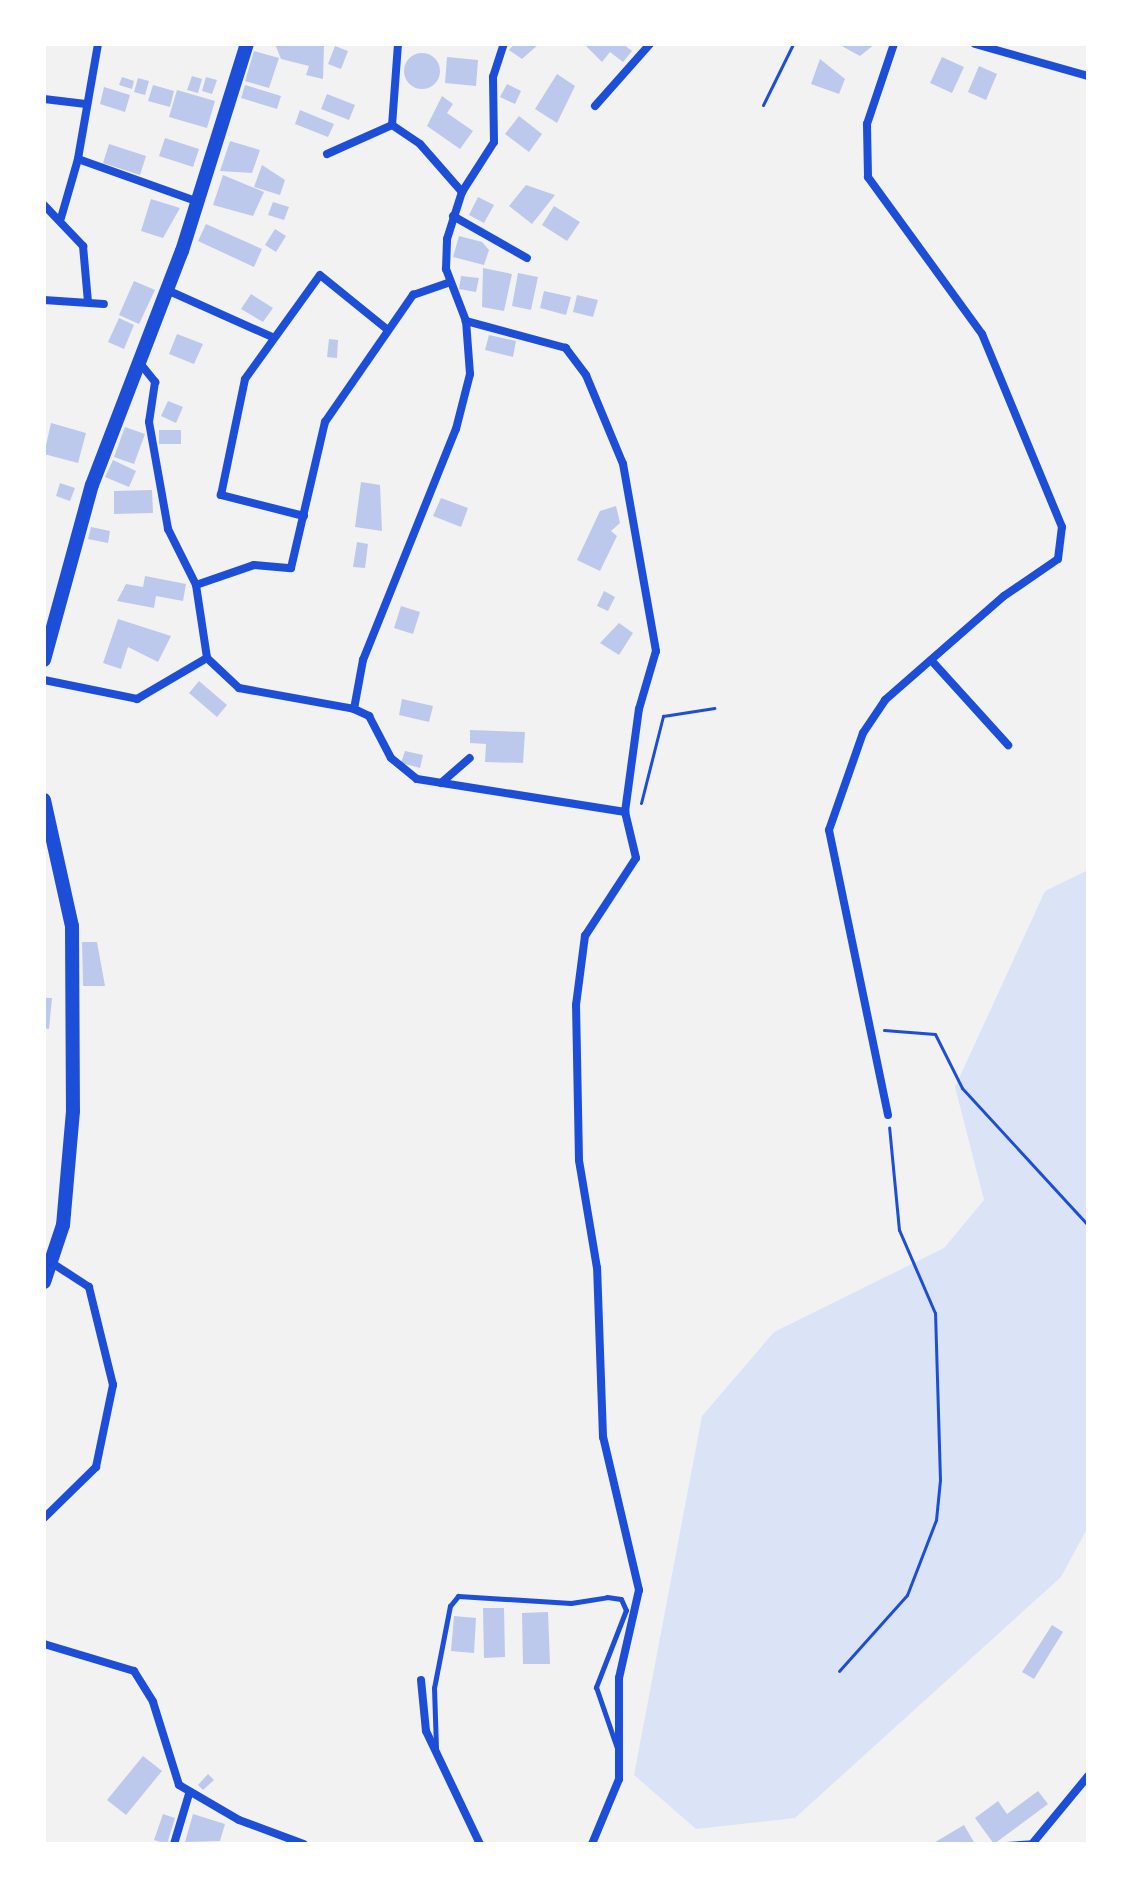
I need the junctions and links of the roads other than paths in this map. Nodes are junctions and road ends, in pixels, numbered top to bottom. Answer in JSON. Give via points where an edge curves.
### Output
{"nodes":[{"id":1,"x":98,"y":44,"type":"edge"},
{"id":2,"x":247,"y":44,"type":"edge"},
{"id":3,"x":398,"y":44,"type":"edge"},
{"id":4,"x":504,"y":44,"type":"edge"},
{"id":5,"x":650,"y":44,"type":"edge"},
{"id":6,"x":894,"y":44,"type":"edge"},
{"id":7,"x":975,"y":44,"type":"edge"},
{"id":8,"x":1088,"y":76,"type":"edge"},
{"id":9,"x":44,"y":99,"type":"edge"},
{"id":10,"x":86,"y":104,"type":"junction"},
{"id":11,"x":595,"y":106,"type":"dead end"},
{"id":12,"x":392,"y":125,"type":"junction"},
{"id":13,"x":327,"y":154,"type":"dead end"},
{"id":14,"x":78,"y":159,"type":"junction"},
{"id":15,"x":462,"y":192,"type":"junction"},
{"id":16,"x":199,"y":202,"type":"junction"},
{"id":17,"x":44,"y":205,"type":"edge"},
{"id":18,"x":453,"y":216,"type":"junction"},
{"id":19,"x":61,"y":218,"type":"junction"},
{"id":20,"x":527,"y":258,"type":"dead end"},
{"id":21,"x":450,"y":282,"type":"junction"},
{"id":22,"x":167,"y":290,"type":"junction"},
{"id":23,"x":44,"y":300,"type":"edge"},
{"id":24,"x":88,"y":302,"type":"junction"},
{"id":25,"x":104,"y":304,"type":"dead end"},
{"id":26,"x":466,"y":321,"type":"junction"},
{"id":27,"x":388,"y":330,"type":"junction"},
{"id":28,"x":272,"y":337,"type":"junction"},
{"id":29,"x":139,"y":362,"type":"junction"},
{"id":30,"x":304,"y":516,"type":"junction"},
{"id":31,"x":196,"y":585,"type":"junction"},
{"id":32,"x":207,"y":658,"type":"junction"},
{"id":33,"x":44,"y":660,"type":"edge"},
{"id":34,"x":931,"y":660,"type":"junction"},
{"id":35,"x":44,"y":680,"type":"edge"},
{"id":36,"x":354,"y":709,"type":"junction"},
{"id":37,"x":1008,"y":745,"type":"dead end"},
{"id":38,"x":470,"y":758,"type":"dead end"},
{"id":39,"x":441,"y":783,"type":"junction"},
{"id":40,"x":44,"y":800,"type":"edge"},
{"id":41,"x":625,"y":812,"type":"junction"},
{"id":42,"x":888,"y":1115,"type":"road end"},
{"id":43,"x":52,"y":1263,"type":"junction"},
{"id":44,"x":44,"y":1282,"type":"edge"},
{"id":45,"x":44,"y":1518,"type":"edge"},
{"id":46,"x":44,"y":1644,"type":"edge"},
{"id":47,"x":421,"y":1680,"type":"dead end"},
{"id":48,"x":618,"y":1749,"type":"junction"},
{"id":49,"x":436,"y":1754,"type":"junction"},
{"id":50,"x":1088,"y":1776,"type":"edge"},
{"id":51,"x":189,"y":1794,"type":"junction"},
{"id":52,"x":281,"y":1840,"type":"edge"},
{"id":53,"x":1034,"y":1843,"type":"edge"},
{"id":54,"x":174,"y":1844,"type":"edge"},
{"id":55,"x":304,"y":1844,"type":"edge"},
{"id":56,"x":480,"y":1844,"type":"edge"},
{"id":57,"x":592,"y":1844,"type":"edge"},
{"id":58,"x":1006,"y":1844,"type":"edge"}],
"edges":[{"from":1,"to":10,"type":"street"},
{"from":2,"to":16,"type":"main road"},
{"from":3,"to":12,"type":"street"},
{"from":4,"to":15,"type":"street","via":[[493,77],[494,142]]},
{"from":5,"to":11,"type":"street"},
{"from":6,"to":34,"type":"street","via":[[867,124],[868,177],[982,334],[1062,527],[1058,559]]},
{"from":7,"to":8,"type":"street"},
{"from":9,"to":10,"type":"street"},
{"from":10,"to":14,"type":"street"},
{"from":12,"to":13,"type":"street"},
{"from":12,"to":15,"type":"street","via":[[420,144]]},
{"from":14,"to":16,"type":"street"},
{"from":14,"to":19,"type":"street"},
{"from":15,"to":18,"type":"street"},
{"from":16,"to":22,"type":"main road"},
{"from":17,"to":19,"type":"street"},
{"from":18,"to":20,"type":"street"},
{"from":18,"to":21,"type":"street"},
{"from":19,"to":24,"type":"street","via":[[83,246]]},
{"from":21,"to":26,"type":"street"},
{"from":21,"to":27,"type":"street","via":[[413,295]]},
{"from":22,"to":28,"type":"street"},
{"from":22,"to":29,"type":"main road"},
{"from":23,"to":24,"type":"street"},
{"from":24,"to":25,"type":"street"},
{"from":26,"to":36,"type":"street","via":[[470,374],[456,429],[363,660]]},
{"from":26,"to":41,"type":"street","via":[[566,348],[586,375],[623,464],[656,651],[639,709]]},
{"from":27,"to":28,"type":"street","via":[[320,275]]},
{"from":27,"to":30,"type":"street","via":[[325,422]]},
{"from":28,"to":30,"type":"street","via":[[245,379],[221,495]]},
{"from":29,"to":31,"type":"street","via":[[155,382],[149,422],[168,529]]},
{"from":29,"to":33,"type":"main road","via":[[78,530]]},
{"from":30,"to":31,"type":"street","via":[[291,568],[254,565]]},
{"from":31,"to":32,"type":"street"},
{"from":32,"to":35,"type":"street","via":[[137,699]]},
{"from":32,"to":36,"type":"street","via":[[239,688]]},
{"from":34,"to":37,"type":"street"},
{"from":34,"to":42,"type":"street","via":[[885,700],[863,733],[829,830]]},
{"from":36,"to":39,"type":"street","via":[[381,730],[403,772]]},
{"from":38,"to":39,"type":"street"},
{"from":39,"to":41,"type":"street"},
{"from":40,"to":43,"type":"main road","via":[[72,926],[71,1165]]},
{"from":41,"to":48,"type":"street","via":[[636,858],[585,936],[576,1005],[579,1160],[597,1268],[603,1437],[639,1590],[619,1678]]},
{"from":43,"to":44,"type":"main road"},
{"from":43,"to":45,"type":"street","via":[[89,1287],[110,1357],[113,1398],[96,1467]]},
{"from":46,"to":51,"type":"street","via":[[112,1662],[144,1680],[170,1769]]},
{"from":47,"to":49,"type":"street"},
{"from":48,"to":49,"type":"lane","via":[[596,1687],[623,1629],[621,1599],[458,1596],[450,1606],[434,1688]]},
{"from":48,"to":57,"type":"street","via":[[619,1779]]},
{"from":49,"to":56,"type":"street"},
{"from":50,"to":53,"type":"street"},
{"from":51,"to":52,"type":"street"},
{"from":51,"to":54,"type":"street"},
{"from":52,"to":55,"type":"street"},
{"from":53,"to":58,"type":"lane"}]}
